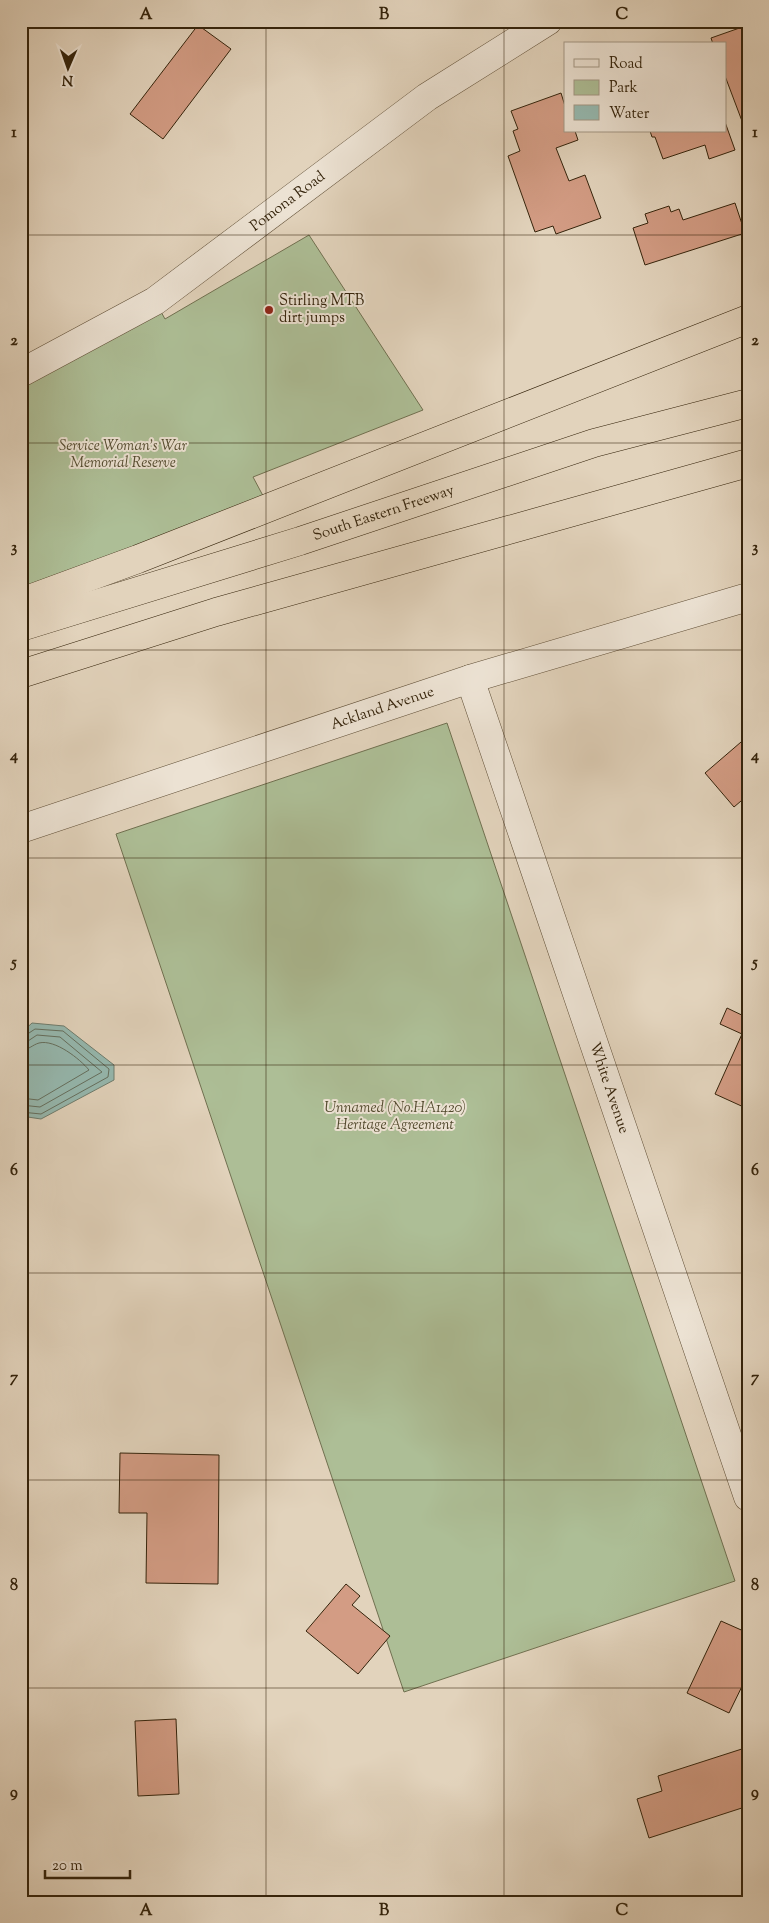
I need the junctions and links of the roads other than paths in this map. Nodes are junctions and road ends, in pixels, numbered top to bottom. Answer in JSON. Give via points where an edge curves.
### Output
{"nodes":[{"id":1,"x":548,"y":21,"type":"edge"},
{"id":2,"x":748,"y":319,"type":"edge"},
{"id":3,"x":21,"y":372,"type":"edge"},
{"id":4,"x":748,"y":404,"type":"edge"},
{"id":5,"x":748,"y":462,"type":"edge"},
{"id":6,"x":748,"y":597,"type":"edge"},
{"id":7,"x":21,"y":602,"type":"edge"},
{"id":8,"x":21,"y":627,"type":"edge"},
{"id":9,"x":21,"y":674,"type":"edge"},
{"id":10,"x":470,"y":679,"type":"junction"},
{"id":11,"x":21,"y":829,"type":"edge"},
{"id":12,"x":748,"y":1497,"type":"edge"}],
"edges":[{"from":1,"to":3,"type":"street","name":"Pomona Road","via":[[427,97],[155,301]]},
{"from":2,"to":7,"type":"highway"},
{"from":4,"to":8,"type":"highway","name":"South Eastern Freeway","via":[[594,443]]},
{"from":5,"to":9,"type":"highway","via":[[216,612]]},
{"from":6,"to":10,"type":"street","name":"Ackland Avenue"},
{"from":10,"to":11,"type":"street","name":"Ackland Avenue"},
{"from":10,"to":12,"type":"street","name":"White Avenue"}]}
